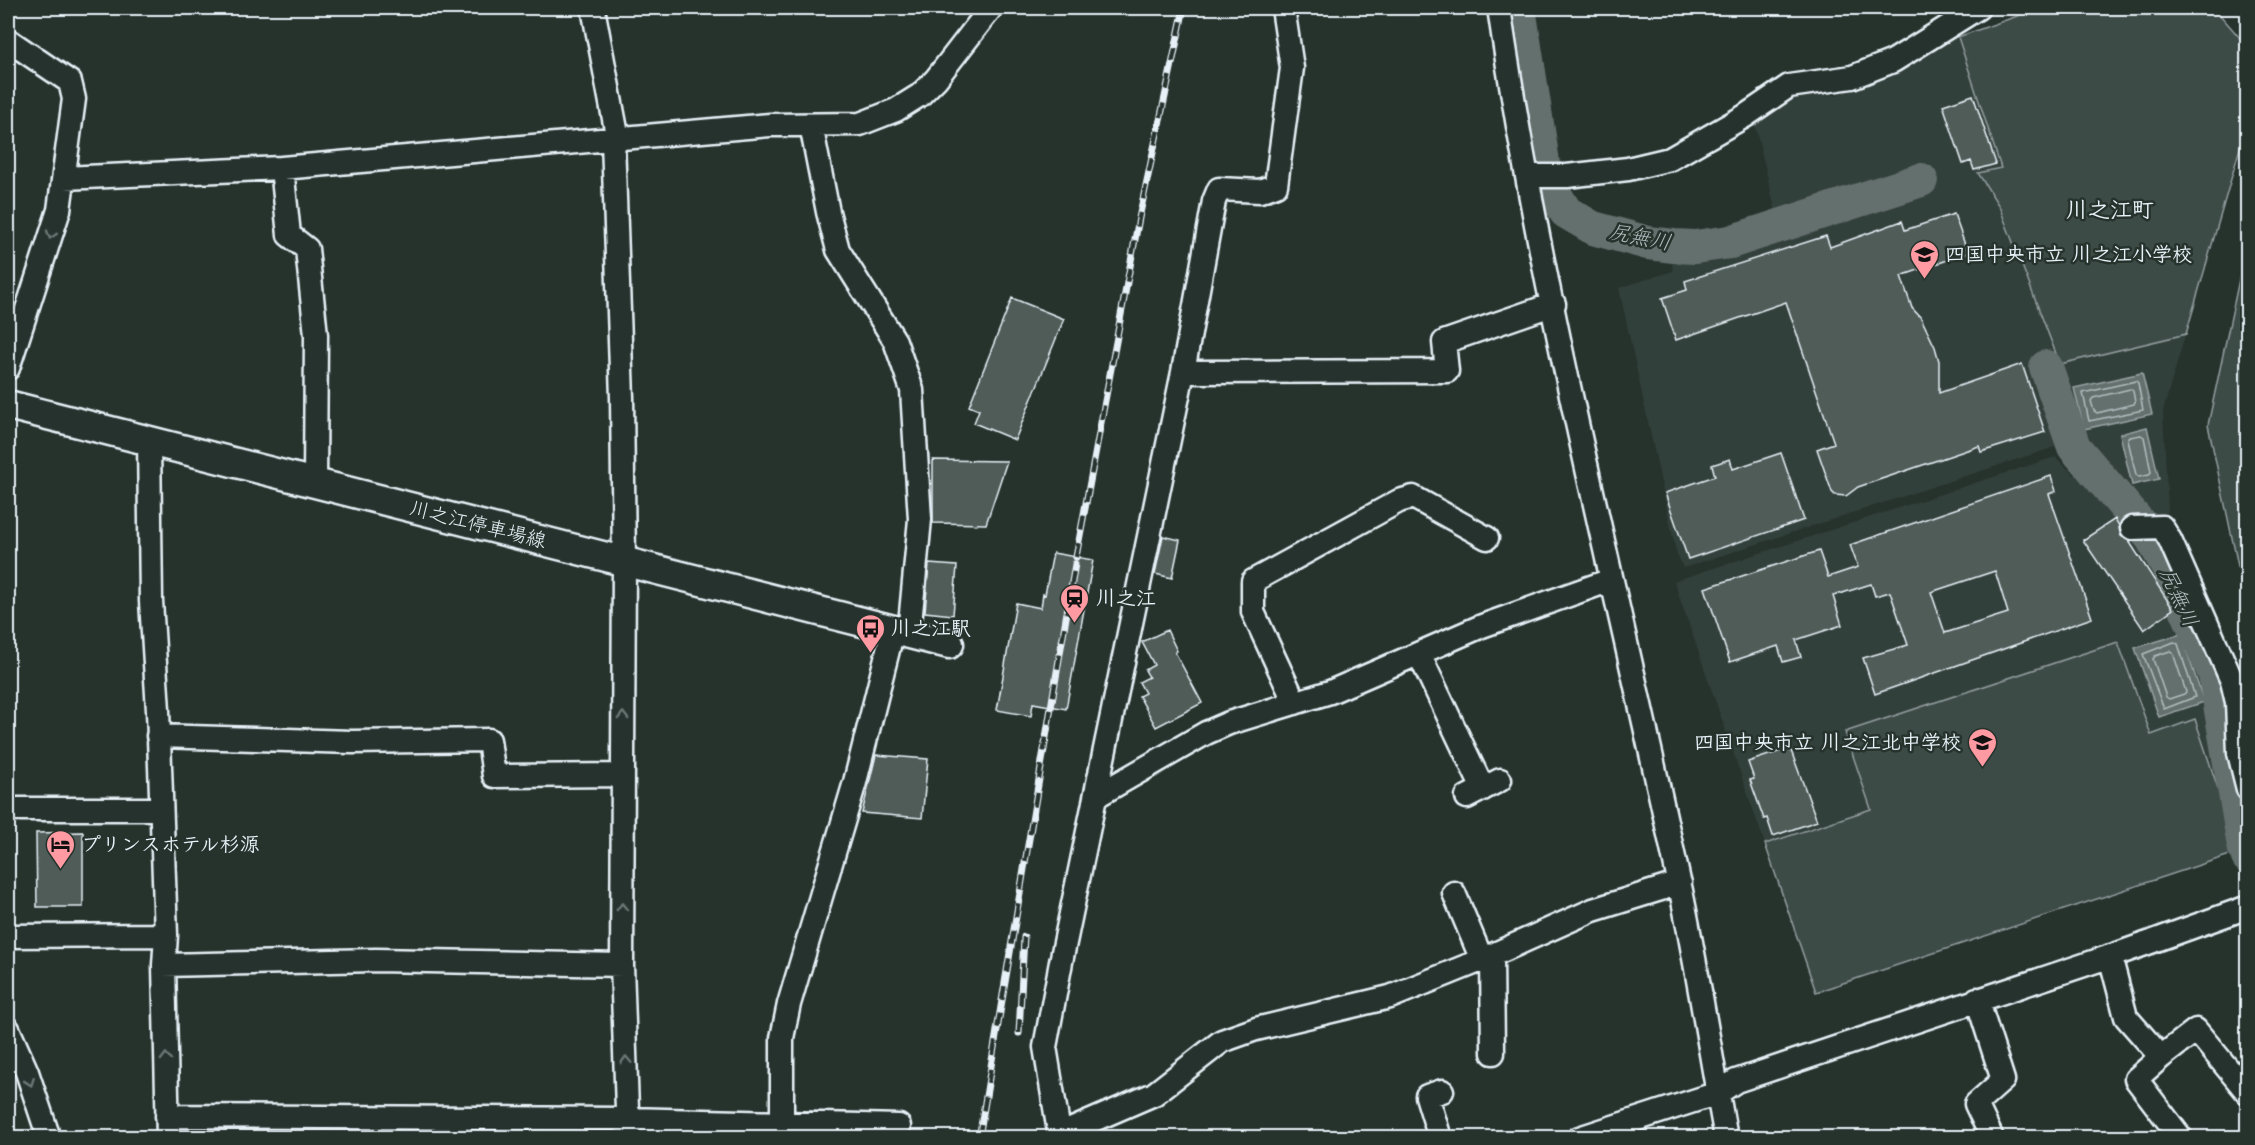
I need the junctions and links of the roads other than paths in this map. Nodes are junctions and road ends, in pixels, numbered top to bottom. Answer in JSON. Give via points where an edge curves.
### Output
{"nodes":[{"id":1,"x":593,"y":8,"type":"edge"},
{"id":2,"x":991,"y":8,"type":"edge"},
{"id":3,"x":1283,"y":8,"type":"edge"},
{"id":4,"x":1499,"y":8,"type":"edge"},
{"id":5,"x":1978,"y":8,"type":"edge"},
{"id":6,"x":8,"y":39,"type":"edge"},
{"id":7,"x":811,"y":125,"type":"junction"},
{"id":8,"x":615,"y":140,"type":"junction"},
{"id":9,"x":282,"y":168,"type":"junction"},
{"id":10,"x":1528,"y":177,"type":"junction"},
{"id":11,"x":64,"y":178,"type":"junction"},
{"id":12,"x":1554,"y":304,"type":"junction"},
{"id":13,"x":8,"y":368,"type":"edge"},
{"id":14,"x":1183,"y":372,"type":"junction"},
{"id":15,"x":8,"y":405,"type":"edge"},
{"id":16,"x":148,"y":439,"type":"junction"},
{"id":17,"x":315,"y":483,"type":"junction"},
{"id":18,"x":2132,"y":528,"type":"dead end"},
{"id":19,"x":1487,"y":538,"type":"dead end"},
{"id":20,"x":624,"y":562,"type":"junction"},
{"id":21,"x":1611,"y":580,"type":"junction"},
{"id":22,"x":901,"y":632,"type":"junction"},
{"id":23,"x":949,"y":644,"type":"dead end"},
{"id":24,"x":1419,"y":654,"type":"junction"},
{"id":25,"x":1294,"y":703,"type":"junction"},
{"id":26,"x":158,"y":736,"type":"junction"},
{"id":27,"x":623,"y":774,"type":"junction"},
{"id":28,"x":1483,"y":789,"type":"dead end"},
{"id":29,"x":2247,"y":789,"type":"edge"},
{"id":30,"x":1095,"y":797,"type":"junction"},
{"id":31,"x":8,"y":809,"type":"edge"},
{"id":32,"x":160,"y":809,"type":"junction"},
{"id":33,"x":1680,"y":883,"type":"junction"},
{"id":34,"x":1454,"y":893,"type":"dead end"},
{"id":35,"x":2247,"y":906,"type":"edge"},
{"id":36,"x":166,"y":935,"type":"junction"},
{"id":37,"x":8,"y":936,"type":"edge"},
{"id":38,"x":2110,"y":956,"type":"junction"},
{"id":39,"x":1487,"y":957,"type":"junction"},
{"id":40,"x":164,"y":965,"type":"junction"},
{"id":41,"x":622,"y":965,"type":"junction"},
{"id":42,"x":1977,"y":999,"type":"junction"},
{"id":43,"x":8,"y":1029,"type":"edge"},
{"id":44,"x":1493,"y":1053,"type":"dead end"},
{"id":45,"x":2161,"y":1057,"type":"junction"},
{"id":46,"x":1442,"y":1091,"type":"dead end"},
{"id":47,"x":1718,"y":1093,"type":"junction"},
{"id":48,"x":2247,"y":1093,"type":"edge"},
{"id":49,"x":899,"y":1126,"type":"dead end"},
{"id":50,"x":167,"y":1127,"type":"edge"},
{"id":51,"x":628,"y":1128,"type":"edge"},
{"id":52,"x":782,"y":1130,"type":"edge"},
{"id":53,"x":1060,"y":1136,"type":"edge"},
{"id":54,"x":49,"y":1137,"type":"edge"},
{"id":55,"x":1440,"y":1137,"type":"edge"},
{"id":56,"x":1579,"y":1137,"type":"edge"},
{"id":57,"x":1726,"y":1137,"type":"edge"},
{"id":58,"x":1992,"y":1137,"type":"edge"},
{"id":59,"x":2181,"y":1137,"type":"edge"}],
"edges":[{"from":1,"to":8,"type":"street"},
{"from":2,"to":7,"type":"street","via":[[920,95],[896,110],[860,124]]},
{"from":3,"to":14,"type":"street","via":[[1292,68],[1276,185],[1260,191],[1219,189]]},
{"from":4,"to":10,"type":"street"},
{"from":5,"to":10,"type":"street","via":[[1893,61],[1852,77],[1790,86],[1670,159],[1567,177]]},
{"from":6,"to":11,"type":"street","via":[[70,82],[75,99]]},
{"from":7,"to":8,"type":"street","via":[[770,125]]},
{"from":7,"to":22,"type":"street","via":[[838,250],[895,341],[912,390],[920,519]]},
{"from":8,"to":9,"type":"street"},
{"from":8,"to":20,"type":"street"},
{"from":9,"to":11,"type":"street"},
{"from":9,"to":17,"type":"street","via":[[289,234],[307,249],[316,334]]},
{"from":10,"to":12,"type":"street"},
{"from":11,"to":13,"type":"street","one_way":true,"via":[[59,210]]},
{"from":12,"to":14,"type":"street","via":[[1444,342],[1447,371]]},
{"from":12,"to":21,"type":"street"},
{"from":14,"to":30,"type":"street"},
{"from":15,"to":16,"type":"main road","name":"川之江停車場線"},
{"from":16,"to":17,"type":"main road","name":"川之江停車場線"},
{"from":16,"to":26,"type":"street"},
{"from":17,"to":20,"type":"main road","name":"川之江停車場線"},
{"from":18,"to":29,"type":"street","via":[[2162,527],[2170,540],[2232,681]]},
{"from":19,"to":25,"type":"street","via":[[1413,497],[1253,581],[1253,612]]},
{"from":20,"to":22,"type":"main road","name":"川之江停車場線"},
{"from":27,"to":20,"type":"street","one_way":true},
{"from":21,"to":24,"type":"street","via":[[1482,626]]},
{"from":21,"to":33,"type":"street"},
{"from":22,"to":23,"type":"main road","name":"川之江停車場線"},
{"from":22,"to":52,"type":"street","via":[[789,1004],[782,1038]]},
{"from":24,"to":25,"type":"street"},
{"from":24,"to":28,"type":"street"},
{"from":25,"to":30,"type":"street","via":[[1206,733]]},
{"from":26,"to":27,"type":"street","via":[[352,742],[489,740],[494,776]]},
{"from":26,"to":32,"type":"street"},
{"from":41,"to":27,"type":"street","one_way":true},
{"from":30,"to":53,"type":"street","via":[[1045,1047]]},
{"from":31,"to":32,"type":"street"},
{"from":32,"to":36,"type":"street"},
{"from":33,"to":39,"type":"street","via":[[1593,910]]},
{"from":33,"to":47,"type":"street"},
{"from":34,"to":39,"type":"street"},
{"from":35,"to":38,"type":"street"},
{"from":36,"to":37,"type":"street"},
{"from":36,"to":40,"type":"street"},
{"from":38,"to":42,"type":"street"},
{"from":38,"to":45,"type":"street","via":[[2126,1017]]},
{"from":39,"to":44,"type":"street"},
{"from":39,"to":53,"type":"street","via":[[1390,997],[1222,1041],[1154,1094]]},
{"from":40,"to":41,"type":"street","via":[[376,960]]},
{"from":50,"to":40,"type":"street","one_way":true},
{"from":51,"to":41,"type":"street","one_way":true},
{"from":42,"to":47,"type":"street","via":[[1736,1081]]},
{"from":42,"to":58,"type":"street","via":[[2004,1080],[1976,1104]]},
{"from":43,"to":54,"type":"street","one_way":true},
{"from":45,"to":48,"type":"street","via":[[2196,1030]]},
{"from":45,"to":59,"type":"street","via":[[2136,1079]]},
{"from":46,"to":55,"type":"street","via":[[1427,1096]]},
{"from":47,"to":56,"type":"street"},
{"from":47,"to":57,"type":"street"},
{"from":49,"to":52,"type":"street"},
{"from":50,"to":51,"type":"street"},
{"from":51,"to":52,"type":"street"}]}
